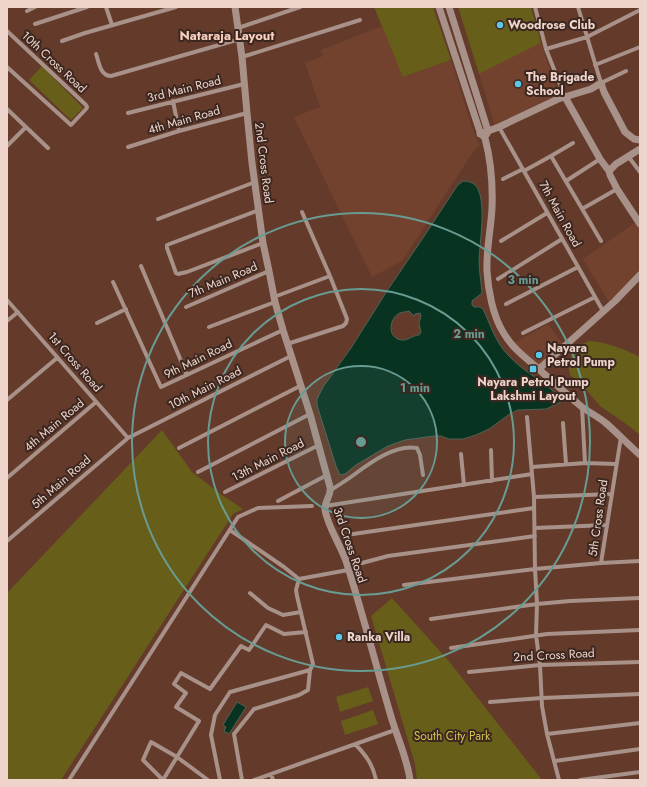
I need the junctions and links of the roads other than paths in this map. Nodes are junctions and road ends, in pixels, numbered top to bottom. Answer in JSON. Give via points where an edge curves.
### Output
{"nodes":[{"id":1,"x":35,"y":7,"type":"edge"},
{"id":2,"x":86,"y":7,"type":"edge"},
{"id":3,"x":106,"y":7,"type":"edge"},
{"id":4,"x":176,"y":7,"type":"edge"},
{"id":5,"x":235,"y":7,"type":"edge"},
{"id":6,"x":300,"y":7,"type":"edge"},
{"id":7,"x":439,"y":7,"type":"edge"},
{"id":8,"x":449,"y":7,"type":"edge"},
{"id":9,"x":535,"y":7,"type":"edge"},
{"id":10,"x":578,"y":7,"type":"edge"},
{"id":11,"x":640,"y":10,"type":"edge"},
{"id":12,"x":27,"y":11,"type":"dead end"},
{"id":13,"x":360,"y":20,"type":"dead end"},
{"id":14,"x":35,"y":24,"type":"dead end"},
{"id":15,"x":112,"y":25,"type":"junction"},
{"id":16,"x":238,"y":28,"type":"junction"},
{"id":17,"x":7,"y":31,"type":"edge"},
{"id":18,"x":587,"y":37,"type":"junction"},
{"id":19,"x":240,"y":40,"type":"junction"},
{"id":20,"x":62,"y":41,"type":"dead end"},
{"id":21,"x":640,"y":47,"type":"edge"},
{"id":22,"x":546,"y":49,"type":"junction"},
{"id":23,"x":96,"y":54,"type":"dead end"},
{"id":24,"x":242,"y":57,"type":"junction"},
{"id":25,"x":595,"y":65,"type":"junction"},
{"id":26,"x":7,"y":67,"type":"edge"},
{"id":27,"x":626,"y":71,"type":"dead end"},
{"id":28,"x":601,"y":83,"type":"junction"},
{"id":29,"x":244,"y":84,"type":"junction"},
{"id":30,"x":565,"y":96,"type":"junction"},
{"id":31,"x":173,"y":101,"type":"junction"},
{"id":32,"x":7,"y":109,"type":"edge"},
{"id":33,"x":128,"y":113,"type":"dead end"},
{"id":34,"x":247,"y":113,"type":"junction"},
{"id":35,"x":26,"y":127,"type":"junction"},
{"id":36,"x":499,"y":127,"type":"junction"},
{"id":37,"x":179,"y":131,"type":"junction"},
{"id":38,"x":488,"y":131,"type":"junction"},
{"id":39,"x":483,"y":136,"type":"junction"},
{"id":40,"x":640,"y":140,"type":"edge"},
{"id":41,"x":573,"y":143,"type":"dead end"},
{"id":42,"x":7,"y":146,"type":"edge"},
{"id":43,"x":128,"y":147,"type":"dead end"},
{"id":44,"x":48,"y":148,"type":"dead end"},
{"id":45,"x":640,"y":149,"type":"edge"},
{"id":46,"x":551,"y":156,"type":"junction"},
{"id":47,"x":628,"y":156,"type":"junction"},
{"id":48,"x":600,"y":159,"type":"junction"},
{"id":49,"x":523,"y":170,"type":"junction"},
{"id":50,"x":609,"y":171,"type":"junction"},
{"id":51,"x":640,"y":172,"type":"edge"},
{"id":52,"x":503,"y":179,"type":"dead end"},
{"id":53,"x":566,"y":181,"type":"junction"},
{"id":54,"x":255,"y":182,"type":"junction"},
{"id":55,"x":617,"y":189,"type":"junction"},
{"id":56,"x":582,"y":209,"type":"junction"},
{"id":57,"x":259,"y":210,"type":"junction"},
{"id":58,"x":302,"y":212,"type":"dead end"},
{"id":59,"x":547,"y":213,"type":"junction"},
{"id":60,"x":158,"y":219,"type":"dead end"},
{"id":61,"x":640,"y":224,"type":"edge"},
{"id":62,"x":562,"y":239,"type":"junction"},
{"id":63,"x":501,"y":240,"type":"dead end"},
{"id":64,"x":601,"y":241,"type":"dead end"},
{"id":65,"x":263,"y":243,"type":"junction"},
{"id":66,"x":141,"y":266,"type":"dead end"},
{"id":67,"x":578,"y":268,"type":"junction"},
{"id":68,"x":269,"y":271,"type":"junction"},
{"id":69,"x":330,"y":276,"type":"junction"},
{"id":70,"x":639,"y":277,"type":"edge"},
{"id":71,"x":498,"y":279,"type":"dead end"},
{"id":72,"x":113,"y":282,"type":"dead end"},
{"id":73,"x":595,"y":297,"type":"junction"},
{"id":74,"x":7,"y":300,"type":"edge"},
{"id":75,"x":275,"y":300,"type":"junction"},
{"id":76,"x":506,"y":304,"type":"dead end"},
{"id":77,"x":186,"y":306,"type":"dead end"},
{"id":78,"x":126,"y":309,"type":"junction"},
{"id":79,"x":603,"y":311,"type":"junction"},
{"id":80,"x":18,"y":312,"type":"junction"},
{"id":81,"x":7,"y":321,"type":"edge"},
{"id":82,"x":97,"y":323,"type":"dead end"},
{"id":83,"x":209,"y":327,"type":"dead end"},
{"id":84,"x":282,"y":330,"type":"junction"},
{"id":85,"x":523,"y":334,"type":"dead end"},
{"id":86,"x":287,"y":344,"type":"junction"},
{"id":87,"x":291,"y":356,"type":"junction"},
{"id":88,"x":57,"y":358,"type":"junction"},
{"id":89,"x":539,"y":369,"type":"junction"},
{"id":90,"x":187,"y":375,"type":"junction"},
{"id":91,"x":300,"y":386,"type":"junction"},
{"id":92,"x":7,"y":400,"type":"edge"},
{"id":93,"x":96,"y":402,"type":"junction"},
{"id":94,"x":582,"y":407,"type":"junction"},
{"id":95,"x":310,"y":414,"type":"junction"},
{"id":96,"x":527,"y":417,"type":"dead end"},
{"id":97,"x":563,"y":423,"type":"dead end"},
{"id":98,"x":621,"y":437,"type":"junction"},
{"id":99,"x":128,"y":438,"type":"junction"},
{"id":100,"x":319,"y":445,"type":"junction"},
{"id":101,"x":179,"y":448,"type":"dead end"},
{"id":102,"x":491,"y":450,"type":"dead end"},
{"id":103,"x":461,"y":454,"type":"dead end"},
{"id":104,"x":640,"y":455,"type":"edge"},
{"id":105,"x":584,"y":463,"type":"junction"},
{"id":106,"x":566,"y":464,"type":"junction"},
{"id":107,"x":616,"y":464,"type":"junction"},
{"id":108,"x":532,"y":467,"type":"junction"},
{"id":109,"x":198,"y":472,"type":"dead end"},
{"id":110,"x":532,"y":474,"type":"junction"},
{"id":111,"x":327,"y":475,"type":"junction"},
{"id":112,"x":423,"y":475,"type":"dead end"},
{"id":113,"x":7,"y":478,"type":"edge"},
{"id":114,"x":492,"y":481,"type":"junction"},
{"id":115,"x":464,"y":485,"type":"junction"},
{"id":116,"x":331,"y":490,"type":"junction"},
{"id":117,"x":226,"y":492,"type":"dead end"},
{"id":118,"x":612,"y":494,"type":"junction"},
{"id":119,"x":534,"y":497,"type":"junction"},
{"id":120,"x":278,"y":501,"type":"dead end"},
{"id":121,"x":312,"y":506,"type":"dead end"},
{"id":122,"x":325,"y":506,"type":"junction"},
{"id":123,"x":534,"y":508,"type":"junction"},
{"id":124,"x":607,"y":525,"type":"junction"},
{"id":125,"x":535,"y":528,"type":"junction"},
{"id":126,"x":230,"y":530,"type":"junction"},
{"id":127,"x":353,"y":534,"type":"dead end"},
{"id":128,"x":535,"y":536,"type":"junction"},
{"id":129,"x":7,"y":541,"type":"edge"},
{"id":130,"x":640,"y":562,"type":"edge"},
{"id":131,"x":362,"y":563,"type":"dead end"},
{"id":132,"x":601,"y":563,"type":"junction"},
{"id":133,"x":535,"y":569,"type":"junction"},
{"id":134,"x":348,"y":570,"type":"junction"},
{"id":135,"x":299,"y":580,"type":"junction"},
{"id":136,"x":404,"y":585,"type":"dead end"},
{"id":137,"x":250,"y":593,"type":"dead end"},
{"id":138,"x":640,"y":598,"type":"edge"},
{"id":139,"x":537,"y":604,"type":"junction"},
{"id":140,"x":301,"y":612,"type":"junction"},
{"id":141,"x":431,"y":619,"type":"dead end"},
{"id":142,"x":640,"y":630,"type":"edge"},
{"id":143,"x":306,"y":632,"type":"junction"},
{"id":144,"x":536,"y":635,"type":"junction"},
{"id":145,"x":451,"y":648,"type":"dead end"},
{"id":146,"x":640,"y":662,"type":"edge"},
{"id":147,"x":540,"y":665,"type":"junction"},
{"id":148,"x":310,"y":670,"type":"junction"},
{"id":149,"x":469,"y":672,"type":"dead end"},
{"id":150,"x":640,"y":694,"type":"edge"},
{"id":151,"x":542,"y":698,"type":"junction"},
{"id":152,"x":490,"y":702,"type":"dead end"},
{"id":153,"x":640,"y":723,"type":"edge"},
{"id":154,"x":394,"y":730,"type":"junction"},
{"id":155,"x":547,"y":734,"type":"junction"},
{"id":156,"x":355,"y":744,"type":"junction"},
{"id":157,"x":640,"y":749,"type":"edge"},
{"id":158,"x":177,"y":757,"type":"junction"},
{"id":159,"x":555,"y":761,"type":"junction"},
{"id":160,"x":640,"y":772,"type":"edge"},
{"id":161,"x":271,"y":774,"type":"junction"},
{"id":162,"x":69,"y":780,"type":"edge"},
{"id":163,"x":208,"y":780,"type":"edge"},
{"id":164,"x":220,"y":780,"type":"edge"},
{"id":165,"x":242,"y":780,"type":"edge"},
{"id":166,"x":254,"y":780,"type":"edge"},
{"id":167,"x":273,"y":780,"type":"edge"},
{"id":168,"x":376,"y":780,"type":"edge"},
{"id":169,"x":410,"y":780,"type":"edge"},
{"id":170,"x":559,"y":780,"type":"edge"},
{"id":171,"x":580,"y":780,"type":"edge"}],
"edges":[{"from":1,"to":12,"type":"street"},
{"from":2,"to":14,"type":"street"},
{"from":3,"to":15,"type":"street"},
{"from":4,"to":15,"type":"street"},
{"from":5,"to":16,"type":"street","name":"2nd Cross Road"},
{"from":6,"to":16,"type":"street"},
{"from":7,"to":39,"type":"street"},
{"from":8,"to":38,"type":"street"},
{"from":9,"to":22,"type":"street"},
{"from":10,"to":18,"type":"street"},
{"from":11,"to":18,"type":"street"},
{"from":13,"to":24,"type":"street"},
{"from":15,"to":20,"type":"street"},
{"from":16,"to":19,"type":"street","name":"2nd Cross Road"},
{"from":17,"to":26,"type":"street","name":"10th Cross Road","via":[[87,107],[71,125]]},
{"from":18,"to":22,"type":"street"},
{"from":18,"to":25,"type":"street"},
{"from":19,"to":23,"type":"street","via":[[111,76],[103,73]]},
{"from":19,"to":24,"type":"street","name":"2nd Cross Road"},
{"from":21,"to":25,"type":"street"},
{"from":22,"to":30,"type":"street"},
{"from":24,"to":29,"type":"street","name":"2nd Cross Road"},
{"from":25,"to":28,"type":"street"},
{"from":27,"to":28,"type":"street"},
{"from":28,"to":30,"type":"street","via":[[591,89]]},
{"from":28,"to":40,"type":"street","via":[[625,132]]},
{"from":29,"to":31,"type":"street","name":"3rd Main Road"},
{"from":29,"to":34,"type":"street","name":"2nd Cross Road"},
{"from":30,"to":36,"type":"street"},
{"from":30,"to":48,"type":"street"},
{"from":31,"to":33,"type":"street","name":"3rd Main Road"},
{"from":31,"to":37,"type":"street"},
{"from":32,"to":35,"type":"street"},
{"from":34,"to":37,"type":"street","name":"4th Main Road"},
{"from":34,"to":54,"type":"street","name":"2nd Cross Road"},
{"from":35,"to":42,"type":"street"},
{"from":35,"to":44,"type":"street"},
{"from":36,"to":38,"type":"street"},
{"from":36,"to":49,"type":"street","name":"7th Main Road"},
{"from":37,"to":43,"type":"street","name":"4th Main Road"},
{"from":38,"to":39,"type":"street"},
{"from":39,"to":89,"type":"street","via":[[490,160],[492,192],[487,270],[490,295],[502,330],[511,345]]},
{"from":41,"to":46,"type":"street"},
{"from":45,"to":47,"type":"street"},
{"from":46,"to":49,"type":"street"},
{"from":46,"to":53,"type":"street"},
{"from":47,"to":50,"type":"street"},
{"from":47,"to":51,"type":"street"},
{"from":48,"to":50,"type":"street"},
{"from":48,"to":53,"type":"street"},
{"from":49,"to":52,"type":"street"},
{"from":49,"to":59,"type":"street","name":"7th Main Road"},
{"from":50,"to":55,"type":"street"},
{"from":53,"to":56,"type":"street"},
{"from":54,"to":57,"type":"street","name":"2nd Cross Road"},
{"from":54,"to":60,"type":"street"},
{"from":55,"to":56,"type":"street"},
{"from":55,"to":61,"type":"street"},
{"from":56,"to":64,"type":"street"},
{"from":57,"to":65,"type":"street","name":"2nd Cross Road"},
{"from":57,"to":65,"type":"street","via":[[167,245],[167,248],[178,274]]},
{"from":58,"to":69,"type":"street"},
{"from":59,"to":62,"type":"street","name":"7th Main Road"},
{"from":59,"to":63,"type":"street"},
{"from":62,"to":67,"type":"street","name":"7th Main Road"},
{"from":62,"to":71,"type":"street"},
{"from":65,"to":68,"type":"street","name":"2nd Cross Road"},
{"from":66,"to":90,"type":"street"},
{"from":67,"to":73,"type":"street","name":"7th Main Road"},
{"from":67,"to":76,"type":"street"},
{"from":68,"to":75,"type":"street"},
{"from":68,"to":77,"type":"street","name":"7th Main Road"},
{"from":69,"to":75,"type":"street"},
{"from":69,"to":86,"type":"street","via":[[347,319],[346,323]]},
{"from":70,"to":79,"type":"street"},
{"from":72,"to":78,"type":"street","name":"9th Main Road"},
{"from":73,"to":79,"type":"street","name":"7th Main Road"},
{"from":73,"to":85,"type":"street"},
{"from":74,"to":80,"type":"street","name":"1st Cross Road"},
{"from":75,"to":83,"type":"street"},
{"from":75,"to":84,"type":"street"},
{"from":78,"to":82,"type":"street"},
{"from":78,"to":90,"type":"street","name":"9th Main Road","via":[[161,387]]},
{"from":79,"to":89,"type":"street"},
{"from":80,"to":81,"type":"street"},
{"from":80,"to":88,"type":"street","name":"1st Cross Road"},
{"from":84,"to":86,"type":"street"},
{"from":84,"to":90,"type":"street","name":"9th Main Road"},
{"from":86,"to":87,"type":"street"},
{"from":87,"to":91,"type":"street"},
{"from":87,"to":99,"type":"street","name":"10th Main Road"},
{"from":88,"to":92,"type":"street"},
{"from":88,"to":93,"type":"street","name":"1st Cross Road"},
{"from":89,"to":94,"type":"street"},
{"from":91,"to":95,"type":"street"},
{"from":91,"to":101,"type":"street"},
{"from":93,"to":99,"type":"street","name":"1st Cross Road"},
{"from":93,"to":113,"type":"street","name":"4th Main Road"},
{"from":94,"to":98,"type":"street"},
{"from":94,"to":105,"type":"street"},
{"from":95,"to":100,"type":"street"},
{"from":95,"to":109,"type":"street"},
{"from":96,"to":108,"type":"street"},
{"from":97,"to":106,"type":"street"},
{"from":98,"to":104,"type":"street"},
{"from":98,"to":107,"type":"street","name":"5th Cross Road"},
{"from":99,"to":129,"type":"street","name":"5th Main Road"},
{"from":100,"to":111,"type":"street"},
{"from":100,"to":117,"type":"street","name":"13th Main Road"},
{"from":102,"to":114,"type":"street"},
{"from":103,"to":115,"type":"street"},
{"from":105,"to":106,"type":"street"},
{"from":105,"to":107,"type":"street"},
{"from":106,"to":108,"type":"street"},
{"from":107,"to":118,"type":"street","name":"5th Cross Road"},
{"from":108,"to":110,"type":"street"},
{"from":110,"to":114,"type":"street"},
{"from":110,"to":119,"type":"street"},
{"from":111,"to":116,"type":"street"},
{"from":111,"to":120,"type":"street"},
{"from":112,"to":116,"type":"street","via":[[420,455],[417,448],[412,447],[400,449],[377,460]]},
{"from":114,"to":115,"type":"street"},
{"from":115,"to":122,"type":"street"},
{"from":116,"to":122,"type":"street","name":"3rd Cross Road"},
{"from":118,"to":119,"type":"street"},
{"from":118,"to":124,"type":"street","name":"5th Cross Road"},
{"from":119,"to":123,"type":"street"},
{"from":121,"to":126,"type":"street","via":[[258,508],[238,517]]},
{"from":122,"to":134,"type":"street","name":"3rd Cross Road"},
{"from":123,"to":125,"type":"street"},
{"from":123,"to":127,"type":"street"},
{"from":124,"to":125,"type":"street"},
{"from":124,"to":132,"type":"street","name":"5th Cross Road"},
{"from":125,"to":128,"type":"street"},
{"from":126,"to":135,"type":"street"},
{"from":126,"to":162,"type":"street"},
{"from":128,"to":131,"type":"street","via":[[388,556]]},
{"from":128,"to":133,"type":"street"},
{"from":130,"to":132,"type":"street","name":"5th Cross Road"},
{"from":132,"to":133,"type":"street"},
{"from":133,"to":136,"type":"street"},
{"from":133,"to":139,"type":"street"},
{"from":134,"to":135,"type":"street"},
{"from":134,"to":154,"type":"street","name":"3rd Cross Road"},
{"from":135,"to":140,"type":"street","via":[[296,590]]},
{"from":137,"to":140,"type":"street","via":[[268,608],[283,615]]},
{"from":138,"to":139,"type":"street"},
{"from":139,"to":141,"type":"street"},
{"from":139,"to":144,"type":"street"},
{"from":140,"to":143,"type":"street"},
{"from":142,"to":144,"type":"street"},
{"from":143,"to":148,"type":"street","via":[[313,664]]},
{"from":143,"to":158,"type":"street","via":[[284,634],[266,625],[249,650],[241,646],[210,690],[182,673],[174,684],[186,693],[176,707],[199,721]]},
{"from":144,"to":145,"type":"street"},
{"from":144,"to":147,"type":"street"},
{"from":146,"to":147,"type":"street","name":"2nd Cross Road"},
{"from":147,"to":149,"type":"street","name":"2nd Cross Road"},
{"from":147,"to":151,"type":"street"},
{"from":148,"to":164,"type":"street","via":[[230,692],[215,715],[211,735]]},
{"from":148,"to":165,"type":"street","via":[[308,690],[254,709],[234,734]]},
{"from":150,"to":151,"type":"street"},
{"from":151,"to":152,"type":"street"},
{"from":151,"to":155,"type":"street"},
{"from":153,"to":155,"type":"street"},
{"from":154,"to":156,"type":"street"},
{"from":154,"to":169,"type":"street","name":"3rd Cross Road","via":[[407,764]]},
{"from":155,"to":159,"type":"street"},
{"from":156,"to":161,"type":"street"},
{"from":156,"to":168,"type":"street","via":[[374,769]]},
{"from":157,"to":159,"type":"street"},
{"from":158,"to":158,"type":"street","via":[[163,780],[143,760],[151,742]]},
{"from":158,"to":163,"type":"street"},
{"from":159,"to":170,"type":"street"},
{"from":160,"to":171,"type":"street"},
{"from":161,"to":166,"type":"street"},
{"from":161,"to":167,"type":"street"}]}
